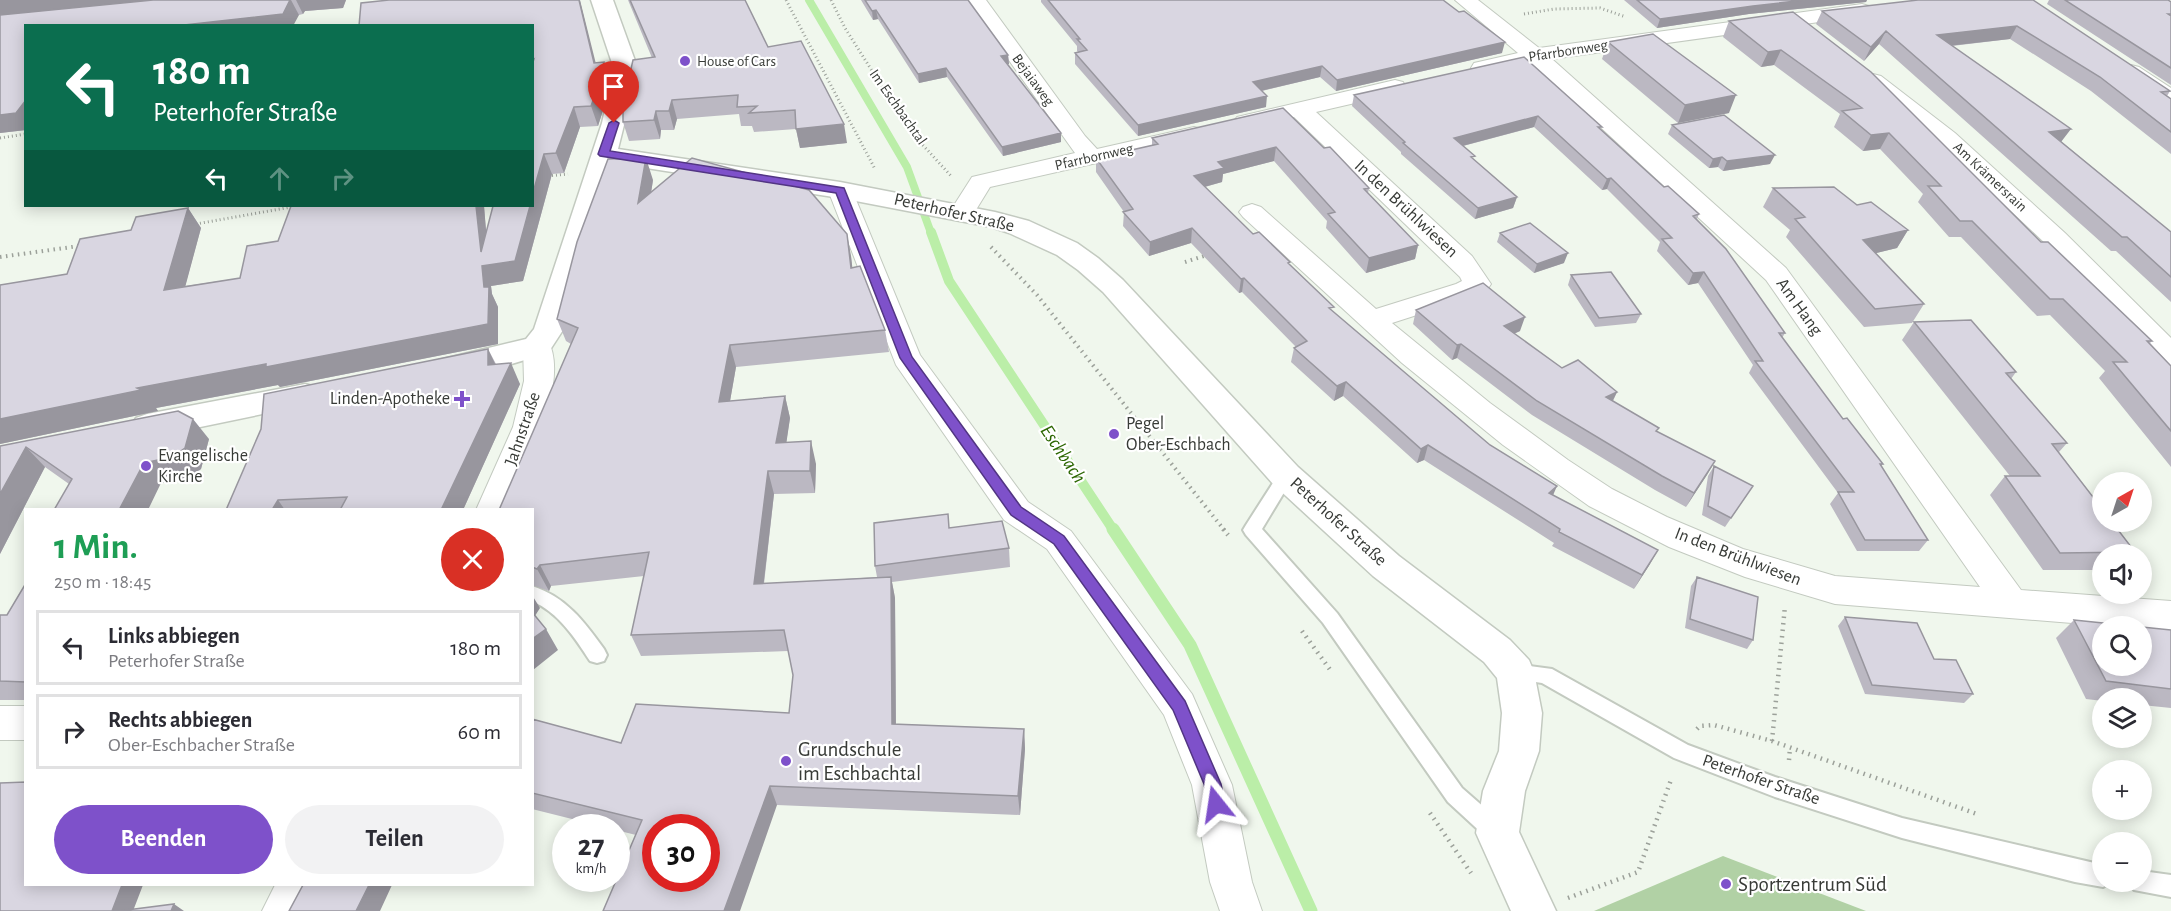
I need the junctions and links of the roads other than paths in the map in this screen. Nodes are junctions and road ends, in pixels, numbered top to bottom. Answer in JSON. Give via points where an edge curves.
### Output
{"nodes":[{"id":1,"x":602,"y":0,"type":"edge"},
{"id":2,"x":976,"y":0,"type":"edge"},
{"id":3,"x":1465,"y":0,"type":"edge"},
{"id":4,"x":1882,"y":8,"type":"edge"},
{"id":5,"x":1797,"y":9,"type":"edge"},
{"id":6,"x":1819,"y":39,"type":"edge"},
{"id":7,"x":1535,"y":55,"type":"junction"},
{"id":8,"x":2112,"y":59,"type":"edge"},
{"id":9,"x":1855,"y":68,"type":"edge"},
{"id":10,"x":1466,"y":71,"type":"edge"},
{"id":11,"x":1420,"y":82,"type":"edge"},
{"id":12,"x":2171,"y":98,"type":"edge"},
{"id":13,"x":1300,"y":110,"type":"junction"},
{"id":14,"x":604,"y":154,"type":"junction"},
{"id":15,"x":1093,"y":158,"type":"junction"},
{"id":16,"x":852,"y":192,"type":"junction"},
{"id":17,"x":948,"y":210,"type":"junction"},
{"id":18,"x":1252,"y":212,"type":"dead end"},
{"id":19,"x":1371,"y":320,"type":"junction"},
{"id":20,"x":537,"y":346,"type":"junction"},
{"id":21,"x":2171,"y":355,"type":"edge"},
{"id":22,"x":429,"y":371,"type":"edge"},
{"id":23,"x":335,"y":389,"type":"edge"},
{"id":24,"x":124,"y":431,"type":"edge"},
{"id":25,"x":1286,"y":476,"type":"junction"},
{"id":26,"x":493,"y":508,"type":"edge"},
{"id":27,"x":534,"y":594,"type":"edge"},
{"id":28,"x":2011,"y":604,"type":"junction"},
{"id":29,"x":2171,"y":616,"type":"edge"},
{"id":30,"x":597,"y":655,"type":"dead end"},
{"id":31,"x":1515,"y":672,"type":"junction"},
{"id":32,"x":0,"y":723,"type":"edge"},
{"id":33,"x":24,"y":723,"type":"edge"},
{"id":34,"x":1497,"y":833,"type":"junction"},
{"id":35,"x":2092,"y":874,"type":"edge"},
{"id":36,"x":2152,"y":883,"type":"edge"},
{"id":37,"x":297,"y":886,"type":"edge"},
{"id":38,"x":2171,"y":886,"type":"edge"},
{"id":39,"x":283,"y":911,"type":"edge"},
{"id":40,"x":1241,"y":911,"type":"edge"},
{"id":41,"x":1534,"y":911,"type":"edge"}],
"edges":[{"from":1,"to":14,"type":"street","via":[[626,69]]},
{"from":2,"to":15,"type":"street","name":"Bejaiaweg"},
{"from":3,"to":7,"type":"street","name":"Am Hang"},
{"from":4,"to":5,"type":"street","name":"Pfarrbornweg","via":[[1828,14]]},
{"from":5,"to":6,"type":"street"},
{"from":5,"to":7,"type":"street","name":"Pfarrbornweg","via":[[1667,37]]},
{"from":7,"to":10,"type":"street","name":"Pfarrbornweg"},
{"from":7,"to":28,"type":"street","name":"Am Hang","via":[[1776,274]]},
{"from":8,"to":12,"type":"street"},
{"from":9,"to":21,"type":"street","name":"Am Krämersrain","via":[[1947,138],[2056,239]]},
{"from":11,"to":13,"type":"street","name":"Pfarrbornweg"},
{"from":13,"to":15,"type":"street","name":"Pfarrbornweg"},
{"from":13,"to":19,"type":"street","name":"In den Brühlwiesen","via":[[1462,262],[1477,284]]},
{"from":14,"to":16,"type":"street","name":"Peterhofer Straße"},
{"from":14,"to":20,"type":"street","via":[[548,330]]},
{"from":15,"to":17,"type":"street","name":"Pfarrbornweg","via":[[981,182]]},
{"from":16,"to":17,"type":"street","name":"Peterhofer Straße"},
{"from":16,"to":40,"type":"street","via":[[906,358],[1016,511],[1059,540],[1179,706],[1212,784],[1231,882]]},
{"from":17,"to":25,"type":"street","name":"Peterhofer Straße","via":[[1019,227],[1067,249],[1088,264],[1113,286]]},
{"from":18,"to":19,"type":"street","name":"In den Brühlwiesen"},
{"from":19,"to":28,"type":"street","name":"In den Brühlwiesen","via":[[1549,464],[1620,508],[1708,549],[1788,578],[1835,590]]},
{"from":20,"to":22,"type":"street"},
{"from":20,"to":26,"type":"street","name":"Jahnstraße","via":[[539,381],[528,427]]},
{"from":23,"to":24,"type":"street"},
{"from":25,"to":31,"type":"street","name":"Peterhofer Straße","via":[[1386,566],[1497,651]]},
{"from":25,"to":34,"type":"lane","via":[[1252,530],[1330,618],[1455,795]]},
{"from":27,"to":30,"type":"lane","via":[[564,611]]},
{"from":28,"to":29,"type":"street","name":"In den Brühlwiesen"},
{"from":31,"to":34,"type":"street","via":[[1522,713],[1519,751],[1504,791]]},
{"from":31,"to":35,"type":"lane","name":"Peterhofer Straße","via":[[1545,675],[1681,752],[1775,787],[1902,828]]},
{"from":32,"to":33,"type":"street"},
{"from":34,"to":41,"type":"street"},
{"from":36,"to":38,"type":"lane"},
{"from":37,"to":39,"type":"street"}]}
